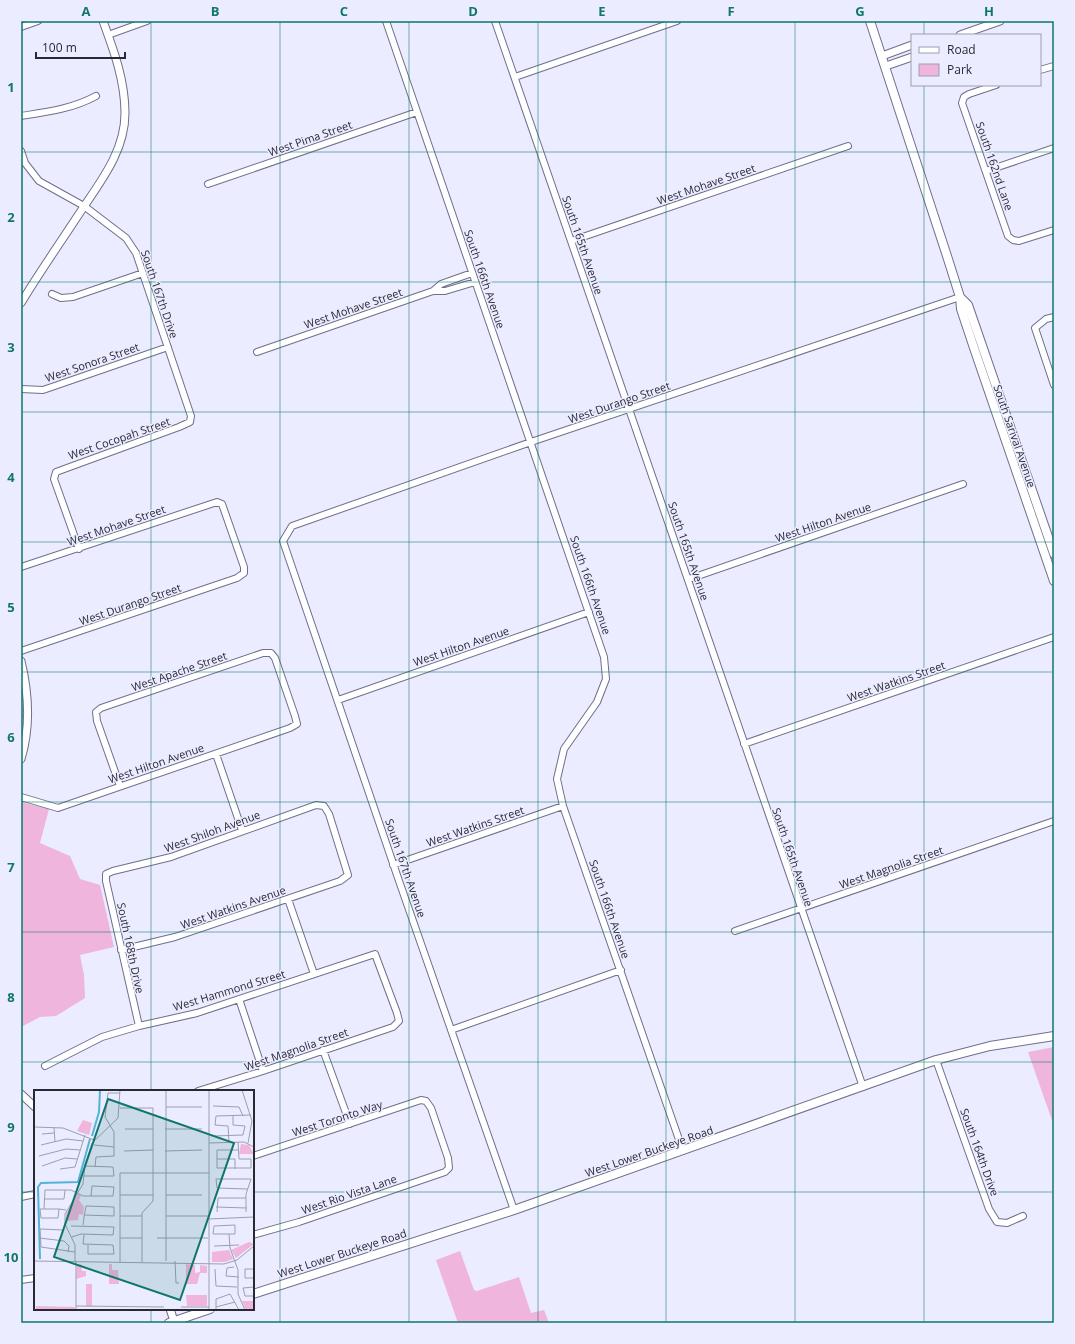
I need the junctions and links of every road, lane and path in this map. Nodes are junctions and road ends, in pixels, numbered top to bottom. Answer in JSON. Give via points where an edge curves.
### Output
{"nodes":[{"id":1,"x":38,"y":21,"type":"edge"},
{"id":2,"x":103,"y":21,"type":"edge"},
{"id":3,"x":147,"y":21,"type":"edge"},
{"id":4,"x":386,"y":21,"type":"edge"},
{"id":5,"x":495,"y":21,"type":"edge"},
{"id":6,"x":677,"y":21,"type":"edge"},
{"id":7,"x":870,"y":21,"type":"edge"},
{"id":8,"x":1000,"y":21,"type":"edge"},
{"id":9,"x":21,"y":27,"type":"edge"},
{"id":10,"x":108,"y":34,"type":"junction"},
{"id":11,"x":963,"y":34,"type":"edge"},
{"id":12,"x":911,"y":45,"type":"edge"},
{"id":13,"x":882,"y":56,"type":"junction"},
{"id":14,"x":911,"y":57,"type":"edge"},
{"id":15,"x":886,"y":66,"type":"junction"},
{"id":16,"x":1054,"y":66,"type":"edge"},
{"id":17,"x":1041,"y":70,"type":"edge"},
{"id":18,"x":515,"y":77,"type":"junction"},
{"id":19,"x":993,"y":86,"type":"edge"},
{"id":20,"x":96,"y":96,"type":"dead end"},
{"id":21,"x":417,"y":112,"type":"junction"},
{"id":22,"x":21,"y":116,"type":"edge"},
{"id":23,"x":848,"y":146,"type":"dead end"},
{"id":24,"x":1054,"y":148,"type":"edge"},
{"id":25,"x":21,"y":151,"type":"edge"},
{"id":26,"x":986,"y":171,"type":"junction"},
{"id":27,"x":208,"y":184,"type":"dead end"},
{"id":28,"x":84,"y":206,"type":"junction"},
{"id":29,"x":1054,"y":230,"type":"edge"},
{"id":30,"x":571,"y":241,"type":"junction"},
{"id":31,"x":143,"y":273,"type":"junction"},
{"id":32,"x":472,"y":273,"type":"junction"},
{"id":33,"x":451,"y":280,"type":"junction"},
{"id":34,"x":475,"y":282,"type":"junction"},
{"id":35,"x":454,"y":288,"type":"junction"},
{"id":36,"x":432,"y":291,"type":"junction"},
{"id":37,"x":52,"y":294,"type":"dead end"},
{"id":38,"x":960,"y":296,"type":"junction"},
{"id":39,"x":21,"y":303,"type":"edge"},
{"id":40,"x":1054,"y":317,"type":"edge"},
{"id":41,"x":168,"y":347,"type":"junction"},
{"id":42,"x":257,"y":352,"type":"dead end"},
{"id":43,"x":1054,"y":385,"type":"edge"},
{"id":44,"x":21,"y":389,"type":"edge"},
{"id":45,"x":629,"y":410,"type":"junction"},
{"id":46,"x":190,"y":422,"type":"joint"},
{"id":47,"x":531,"y":442,"type":"junction"},
{"id":48,"x":963,"y":484,"type":"dead end"},
{"id":49,"x":287,"y":533,"type":"joint"},
{"id":50,"x":79,"y":549,"type":"junction"},
{"id":51,"x":1054,"y":554,"type":"edge"},
{"id":52,"x":21,"y":567,"type":"edge"},
{"id":53,"x":244,"y":573,"type":"joint"},
{"id":54,"x":689,"y":579,"type":"junction"},
{"id":55,"x":1054,"y":581,"type":"edge"},
{"id":56,"x":589,"y":612,"type":"junction"},
{"id":57,"x":1054,"y":637,"type":"edge"},
{"id":58,"x":21,"y":651,"type":"edge"},
{"id":59,"x":21,"y":661,"type":"edge"},
{"id":60,"x":338,"y":700,"type":"junction"},
{"id":61,"x":297,"y":724,"type":"joint"},
{"id":62,"x":744,"y":744,"type":"junction"},
{"id":63,"x":216,"y":754,"type":"junction"},
{"id":64,"x":21,"y":759,"type":"edge"},
{"id":65,"x":120,"y":786,"type":"junction"},
{"id":66,"x":21,"y":797,"type":"edge"},
{"id":67,"x":563,"y":806,"type":"junction"},
{"id":68,"x":1054,"y":821,"type":"edge"},
{"id":69,"x":242,"y":830,"type":"junction"},
{"id":70,"x":394,"y":865,"type":"junction"},
{"id":71,"x":106,"y":874,"type":"joint"},
{"id":72,"x":348,"y":875,"type":"joint"},
{"id":73,"x":288,"y":899,"type":"junction"},
{"id":74,"x":800,"y":909,"type":"junction"},
{"id":75,"x":735,"y":931,"type":"dead end"},
{"id":76,"x":121,"y":950,"type":"junction"},
{"id":77,"x":621,"y":970,"type":"junction"},
{"id":78,"x":314,"y":974,"type":"junction"},
{"id":79,"x":238,"y":999,"type":"junction"},
{"id":80,"x":399,"y":1021,"type":"joint"},
{"id":81,"x":139,"y":1026,"type":"junction"},
{"id":82,"x":451,"y":1030,"type":"junction"},
{"id":83,"x":1054,"y":1036,"type":"edge"},
{"id":84,"x":323,"y":1050,"type":"junction"},
{"id":85,"x":936,"y":1060,"type":"junction"},
{"id":86,"x":45,"y":1066,"type":"dead end"},
{"id":87,"x":263,"y":1071,"type":"junction"},
{"id":88,"x":863,"y":1087,"type":"junction"},
{"id":89,"x":201,"y":1090,"type":"edge"},
{"id":90,"x":21,"y":1094,"type":"edge"},
{"id":91,"x":34,"y":1106,"type":"edge"},
{"id":92,"x":350,"y":1124,"type":"junction"},
{"id":93,"x":683,"y":1151,"type":"junction"},
{"id":94,"x":254,"y":1156,"type":"edge"},
{"id":95,"x":449,"y":1168,"type":"joint"},
{"id":96,"x":34,"y":1194,"type":"edge"},
{"id":97,"x":21,"y":1197,"type":"edge"},
{"id":98,"x":514,"y":1210,"type":"junction"},
{"id":99,"x":1023,"y":1216,"type":"dead end"},
{"id":100,"x":254,"y":1235,"type":"edge"},
{"id":101,"x":34,"y":1278,"type":"edge"},
{"id":102,"x":21,"y":1280,"type":"edge"},
{"id":103,"x":254,"y":1294,"type":"edge"},
{"id":104,"x":170,"y":1310,"type":"edge"},
{"id":105,"x":207,"y":1310,"type":"edge"},
{"id":106,"x":176,"y":1322,"type":"edge"}],
"edges":[{"from":1,"to":9,"type":"street"},
{"from":2,"to":10,"type":"street"},
{"from":3,"to":10,"type":"street"},
{"from":4,"to":21,"type":"street","name":"South 166th Avenue"},
{"from":5,"to":18,"type":"street","name":"South 165th Avenue"},
{"from":6,"to":18,"type":"street"},
{"from":7,"to":13,"type":"main road","name":"South Sarival Avenue"},
{"from":8,"to":11,"type":"street"},
{"from":10,"to":28,"type":"street","via":[[122,83],[125,113],[123,132],[115,157]]},
{"from":12,"to":13,"type":"street"},
{"from":13,"to":15,"type":"main road","name":"South Sarival Avenue"},
{"from":14,"to":15,"type":"street"},
{"from":15,"to":38,"type":"main road","name":"South Sarival Avenue"},
{"from":16,"to":17,"type":"street"},
{"from":18,"to":30,"type":"street","name":"South 165th Avenue"},
{"from":19,"to":26,"type":"street","name":"South 162nd Lane","via":[[969,94],[964,97],[962,104]]},
{"from":20,"to":22,"type":"street","via":[[60,110]]},
{"from":21,"to":27,"type":"street","name":"West Pima Street"},
{"from":21,"to":32,"type":"street","name":"South 166th Avenue"},
{"from":23,"to":30,"type":"street","name":"West Mohave Street"},
{"from":24,"to":26,"type":"street"},
{"from":25,"to":28,"type":"street","name":"South 167th Drive","via":[[25,163],[39,181]]},
{"from":26,"to":29,"type":"street","name":"South 162nd Lane","via":[[1008,236],[1019,241]]},
{"from":28,"to":31,"type":"street","name":"South 167th Drive","via":[[126,238],[136,253]]},
{"from":28,"to":39,"type":"street"},
{"from":30,"to":45,"type":"street","name":"South 165th Avenue"},
{"from":31,"to":37,"type":"street","via":[[73,297],[61,298]]},
{"from":31,"to":41,"type":"street","name":"South 167th Drive"},
{"from":32,"to":33,"type":"street","name":"West Mohave Street"},
{"from":32,"to":34,"type":"street","name":"South 166th Avenue"},
{"from":33,"to":35,"type":"street"},
{"from":33,"to":36,"type":"street","name":"West Mohave Street"},
{"from":34,"to":35,"type":"street","name":"West Mohave Street"},
{"from":34,"to":47,"type":"street","name":"South 166th Avenue"},
{"from":35,"to":36,"type":"street","name":"West Mohave Street"},
{"from":36,"to":42,"type":"street","name":"West Mohave Street"},
{"from":38,"to":45,"type":"street","name":"West Durango Street"},
{"from":38,"to":51,"type":"main road","name":"South Sarival Avenue","via":[[968,305]]},
{"from":38,"to":55,"type":"main road","name":"South Sarival Avenue","via":[[961,309]]},
{"from":40,"to":43,"type":"street","via":[[1046,319],[1034,328]]},
{"from":41,"to":44,"type":"street","name":"West Sonora Street","via":[[43,390]]},
{"from":41,"to":46,"type":"street","name":"South 167th Drive","via":[[191,416]]},
{"from":45,"to":47,"type":"street","name":"West Durango Street"},
{"from":45,"to":54,"type":"street","name":"South 165th Avenue"},
{"from":46,"to":50,"type":"street","name":"West Cocopah Street","via":[[56,472],[54,479]]},
{"from":47,"to":49,"type":"street","name":"West Durango Street","via":[[292,526]]},
{"from":47,"to":56,"type":"street","name":"South 166th Avenue"},
{"from":48,"to":54,"type":"street","name":"West Hilton Avenue"},
{"from":49,"to":60,"type":"street","name":"South 167th Avenue","via":[[283,541]]},
{"from":50,"to":52,"type":"street","name":"West Mohave Street"},
{"from":50,"to":53,"type":"street","name":"West Mohave Street","via":[[217,502],[222,504]]},
{"from":53,"to":58,"type":"street","name":"West Durango Street"},
{"from":54,"to":62,"type":"street","name":"South 165th Avenue"},
{"from":56,"to":60,"type":"street","name":"West Hilton Avenue"},
{"from":56,"to":67,"type":"street","name":"South 166th Avenue","via":[[604,657],[606,679],[597,702],[564,749],[557,779]]},
{"from":57,"to":62,"type":"street","name":"West Watkins Street"},
{"from":59,"to":64,"type":"street","via":[[26,682],[28,714]]},
{"from":60,"to":70,"type":"street","name":"South 167th Avenue"},
{"from":61,"to":63,"type":"street","name":"West Hilton Avenue"},
{"from":61,"to":65,"type":"street","name":"West Apache Street","via":[[275,658],[271,653],[263,653],[101,708],[96,712]]},
{"from":62,"to":74,"type":"street","name":"South 165th Avenue"},
{"from":63,"to":65,"type":"street","name":"West Hilton Avenue"},
{"from":63,"to":69,"type":"street"},
{"from":65,"to":66,"type":"street","name":"West Hilton Avenue","via":[[58,808]]},
{"from":67,"to":70,"type":"street","name":"West Watkins Street"},
{"from":67,"to":77,"type":"street","name":"South 166th Avenue"},
{"from":68,"to":74,"type":"street","name":"West Magnolia Street"},
{"from":69,"to":71,"type":"street","name":"West Shiloh Avenue","via":[[171,857]]},
{"from":69,"to":72,"type":"street","name":"West Shiloh Avenue","via":[[316,805],[324,806],[330,814]]},
{"from":70,"to":82,"type":"street","name":"South 167th Avenue"},
{"from":71,"to":76,"type":"street","name":"South 168th Drive"},
{"from":72,"to":73,"type":"street","name":"West Watkins Avenue","via":[[340,881]]},
{"from":73,"to":76,"type":"street","name":"West Watkins Avenue","via":[[176,938]]},
{"from":73,"to":78,"type":"street"},
{"from":74,"to":75,"type":"street","name":"West Magnolia Street"},
{"from":74,"to":88,"type":"street","name":"South 165th Avenue"},
{"from":76,"to":81,"type":"street","name":"South 168th Drive"},
{"from":77,"to":82,"type":"street"},
{"from":77,"to":93,"type":"street","name":"South 166th Avenue"},
{"from":78,"to":79,"type":"street","name":"West Hammond Street"},
{"from":78,"to":80,"type":"street","name":"West Hammond Street","via":[[375,954]]},
{"from":79,"to":81,"type":"street","name":"West Hammond Street","via":[[196,1013]]},
{"from":79,"to":87,"type":"street"},
{"from":80,"to":84,"type":"street","name":"West Magnolia Street","via":[[393,1026]]},
{"from":81,"to":86,"type":"street","name":"West Hammond Street","via":[[102,1037]]},
{"from":82,"to":98,"type":"street","name":"South 167th Avenue"},
{"from":83,"to":85,"type":"main road","name":"West Lower Buckeye Road","via":[[990,1046]]},
{"from":84,"to":87,"type":"street","name":"West Magnolia Street"},
{"from":84,"to":92,"type":"street"},
{"from":85,"to":88,"type":"main road","name":"West Lower Buckeye Road"},
{"from":85,"to":99,"type":"street","name":"South 164th Drive","via":[[993,1216],[997,1222],[1007,1223]]},
{"from":87,"to":89,"type":"street","name":"West Magnolia Street"},
{"from":88,"to":93,"type":"main road","name":"West Lower Buckeye Road"},
{"from":90,"to":91,"type":"street"},
{"from":92,"to":94,"type":"street","name":"West Toronto Way"},
{"from":92,"to":95,"type":"street","name":"West Toronto Way","via":[[426,1100],[448,1158]]},
{"from":93,"to":98,"type":"main road","name":"West Lower Buckeye Road"},
{"from":95,"to":100,"type":"street","name":"West Rio Vista Lane","via":[[445,1172],[299,1222]]},
{"from":96,"to":97,"type":"street"},
{"from":98,"to":103,"type":"main road","name":"West Lower Buckeye Road"},
{"from":101,"to":102,"type":"street"},
{"from":104,"to":106,"type":"street"},
{"from":105,"to":106,"type":"main road"}]}
